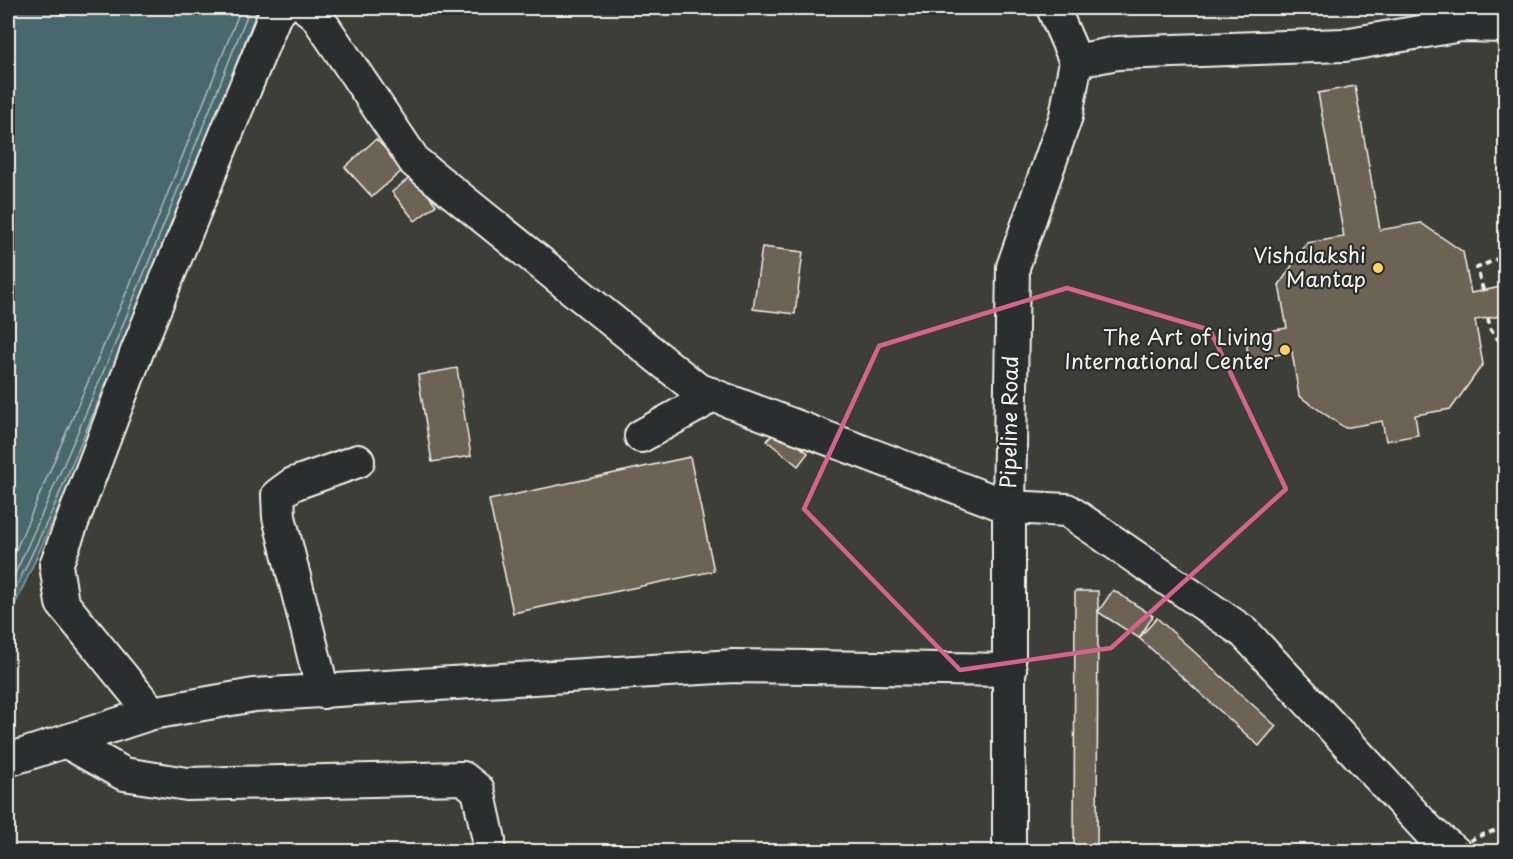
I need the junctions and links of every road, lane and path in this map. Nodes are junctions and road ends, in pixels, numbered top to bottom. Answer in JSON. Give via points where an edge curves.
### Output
{"nodes":[{"id":1,"x":282,"y":8,"type":"edge"},
{"id":2,"x":307,"y":8,"type":"edge"},
{"id":3,"x":1053,"y":8,"type":"edge"},
{"id":4,"x":1506,"y":26,"type":"edge"},
{"id":5,"x":1076,"y":61,"type":"junction"},
{"id":6,"x":1506,"y":255,"type":"edge"},
{"id":7,"x":1483,"y":290,"type":"dead end"},
{"id":8,"x":1488,"y":318,"type":"dead end"},
{"id":9,"x":1506,"y":349,"type":"edge"},
{"id":10,"x":711,"y":394,"type":"junction"},
{"id":11,"x":641,"y":436,"type":"dead end"},
{"id":12,"x":357,"y":461,"type":"dead end"},
{"id":13,"x":1009,"y":507,"type":"junction"},
{"id":14,"x":1010,"y":670,"type":"junction"},
{"id":15,"x":323,"y":692,"type":"junction"},
{"id":16,"x":152,"y":713,"type":"junction"},
{"id":17,"x":67,"y":742,"type":"junction"},
{"id":18,"x":8,"y":760,"type":"edge"},
{"id":19,"x":1506,"y":827,"type":"edge"},
{"id":20,"x":488,"y":852,"type":"edge"},
{"id":21,"x":1009,"y":852,"type":"edge"},
{"id":22,"x":1454,"y":852,"type":"edge"}],
"edges":[{"from":1,"to":16,"type":"street","via":[[275,15],[138,349],[57,565],[62,603]]},
{"from":2,"to":10,"type":"street","via":[[316,15],[415,162],[697,389]]},
{"from":3,"to":5,"type":"street"},
{"from":4,"to":5,"type":"street","via":[[1461,26],[1344,45],[1117,53]]},
{"from":5,"to":13,"type":"street","name":"Pipeline Road","via":[[1066,116],[1012,267]]},
{"from":6,"to":7,"type":"path","via":[[1477,268]]},
{"from":8,"to":9,"type":"path","via":[[1490,329]]},
{"from":10,"to":11,"type":"street"},
{"from":10,"to":13,"type":"street"},
{"from":12,"to":15,"type":"street","via":[[293,484],[278,495],[279,517]]},
{"from":13,"to":14,"type":"street","name":"Pipeline Road"},
{"from":13,"to":22,"type":"street","via":[[1067,510],[1244,632],[1430,832]]},
{"from":14,"to":15,"type":"street","via":[[734,666]]},
{"from":14,"to":21,"type":"street","name":"Pipeline Road"},
{"from":15,"to":16,"type":"street","via":[[254,695]]},
{"from":16,"to":17,"type":"street"},
{"from":17,"to":18,"type":"street"},
{"from":17,"to":20,"type":"street","via":[[124,774],[187,784],[463,777],[478,790]]},
{"from":19,"to":22,"type":"path","bridge":true,"via":[[1476,837]]}]}
